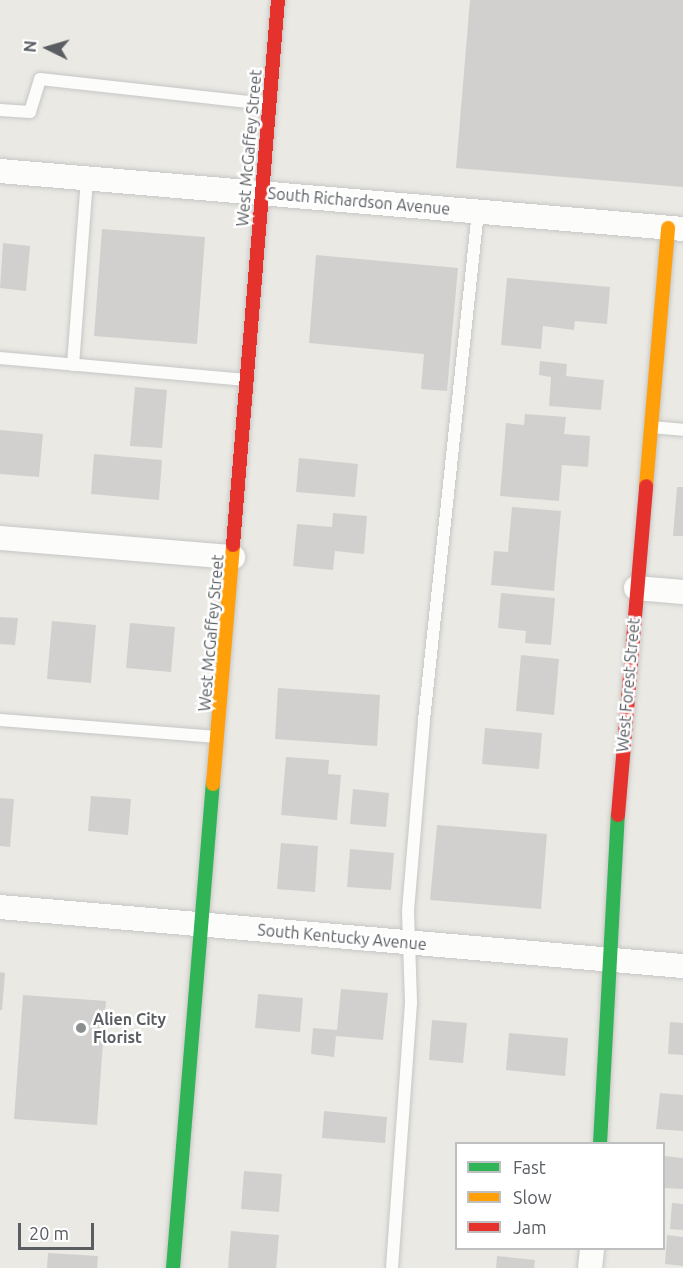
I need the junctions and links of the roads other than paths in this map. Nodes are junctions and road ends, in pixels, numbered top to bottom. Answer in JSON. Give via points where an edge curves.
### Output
{"nodes":[{"id":1,"x":278,"y":0,"type":"edge"},
{"id":2,"x":270,"y":104,"type":"junction"},
{"id":3,"x":0,"y":110,"type":"edge"},
{"id":4,"x":0,"y":171,"type":"edge"},
{"id":5,"x":87,"y":178,"type":"junction"},
{"id":6,"x":262,"y":193,"type":"junction"},
{"id":7,"x":478,"y":211,"type":"junction"},
{"id":8,"x":675,"y":228,"type":"edge"},
{"id":9,"x":0,"y":358,"type":"edge"},
{"id":10,"x":73,"y":365,"type":"junction"},
{"id":11,"x":247,"y":380,"type":"junction"},
{"id":12,"x":650,"y":427,"type":"junction"},
{"id":13,"x":683,"y":430,"type":"edge"},
{"id":14,"x":0,"y":538,"type":"edge"},
{"id":15,"x":233,"y":557,"type":"junction"},
{"id":16,"x":636,"y":588,"type":"junction"},
{"id":17,"x":683,"y":592,"type":"edge"},
{"id":18,"x":0,"y":720,"type":"edge"},
{"id":19,"x":219,"y":737,"type":"junction"},
{"id":20,"x":0,"y":908,"type":"edge"},
{"id":21,"x":203,"y":924,"type":"junction"},
{"id":22,"x":408,"y":942,"type":"junction"},
{"id":23,"x":611,"y":960,"type":"junction"},
{"id":24,"x":683,"y":966,"type":"edge"},
{"id":25,"x":600,"y":1142,"type":"edge"},
{"id":26,"x":592,"y":1250,"type":"edge"},
{"id":27,"x":173,"y":1268,"type":"edge"},
{"id":28,"x":392,"y":1268,"type":"edge"},
{"id":29,"x":590,"y":1268,"type":"edge"}],
"edges":[{"from":1,"to":2,"type":"main road","name":"West McGaffey Street"},
{"from":2,"to":3,"type":"lane","via":[[40,79],[30,112]]},
{"from":2,"to":6,"type":"main road","name":"West McGaffey Street"},
{"from":4,"to":5,"type":"street","name":"South Richardson Avenue"},
{"from":5,"to":6,"type":"street","name":"South Richardson Avenue"},
{"from":5,"to":10,"type":"lane"},
{"from":6,"to":7,"type":"street","name":"South Richardson Avenue"},
{"from":6,"to":11,"type":"main road","name":"West McGaffey Street"},
{"from":7,"to":8,"type":"street","name":"South Richardson Avenue"},
{"from":7,"to":22,"type":"lane","via":[[428,673]]},
{"from":8,"to":12,"type":"main road","name":"West Forest Street"},
{"from":9,"to":10,"type":"lane"},
{"from":10,"to":11,"type":"lane"},
{"from":11,"to":15,"type":"main road","name":"West McGaffey Street"},
{"from":12,"to":13,"type":"lane"},
{"from":12,"to":16,"type":"main road","name":"West Forest Street"},
{"from":14,"to":15,"type":"street"},
{"from":15,"to":19,"type":"main road","name":"West McGaffey Street"},
{"from":16,"to":17,"type":"street"},
{"from":16,"to":23,"type":"main road","name":"West Forest Street","via":[[610,903]]},
{"from":18,"to":19,"type":"lane"},
{"from":19,"to":21,"type":"main road","name":"West McGaffey Street"},
{"from":20,"to":21,"type":"street","name":"South Kentucky Avenue"},
{"from":21,"to":22,"type":"street","name":"South Kentucky Avenue"},
{"from":21,"to":27,"type":"main road","name":"West McGaffey Street"},
{"from":22,"to":23,"type":"street","name":"South Kentucky Avenue"},
{"from":22,"to":28,"type":"lane","via":[[411,1002]]},
{"from":23,"to":24,"type":"street","name":"South Kentucky Avenue"},
{"from":23,"to":25,"type":"main road","name":"West Forest Street"},
{"from":26,"to":29,"type":"street"}]}
